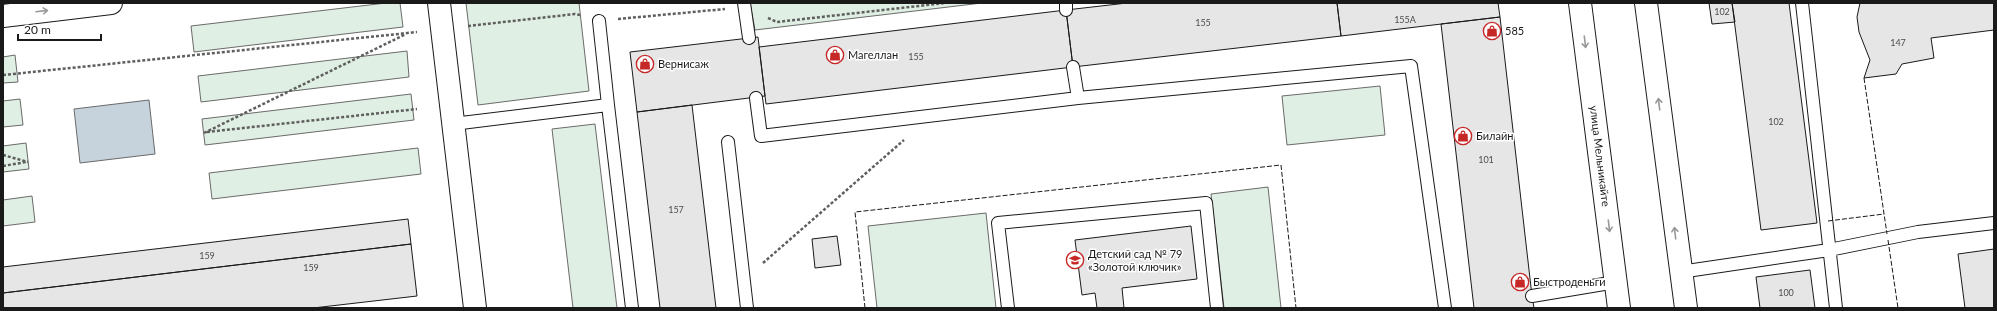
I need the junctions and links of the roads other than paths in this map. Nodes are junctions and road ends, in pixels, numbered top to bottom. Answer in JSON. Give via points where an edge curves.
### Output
{"nodes":[{"id":1,"x":111,"y":3,"type":"edge"},
{"id":2,"x":439,"y":3,"type":"edge"},
{"id":3,"x":1580,"y":3,"type":"edge"},
{"id":4,"x":1646,"y":3,"type":"edge"},
{"id":5,"x":1802,"y":3,"type":"edge"},
{"id":6,"x":745,"y":5,"type":"edge"},
{"id":7,"x":3,"y":16,"type":"edge"},
{"id":8,"x":599,"y":20,"type":"road end"},
{"id":9,"x":749,"y":38,"type":"dead end"},
{"id":10,"x":1073,"y":68,"type":"dead end"},
{"id":11,"x":756,"y":98,"type":"dead end"},
{"id":12,"x":1078,"y":98,"type":"junction"},
{"id":13,"x":608,"y":105,"type":"junction"},
{"id":14,"x":453,"y":124,"type":"junction"},
{"id":15,"x":728,"y":142,"type":"dead end"},
{"id":16,"x":1994,"y":222,"type":"edge"},
{"id":17,"x":1829,"y":250,"type":"junction"},
{"id":18,"x":1680,"y":272,"type":"junction"},
{"id":19,"x":1616,"y":282,"type":"junction"},
{"id":20,"x":1532,"y":296,"type":"dead end"},
{"id":21,"x":475,"y":308,"type":"edge"},
{"id":22,"x":632,"y":308,"type":"edge"},
{"id":23,"x":747,"y":308,"type":"edge"},
{"id":24,"x":1008,"y":308,"type":"edge"},
{"id":25,"x":1217,"y":308,"type":"edge"},
{"id":26,"x":1445,"y":308,"type":"edge"},
{"id":27,"x":1619,"y":308,"type":"edge"},
{"id":28,"x":1686,"y":308,"type":"edge"},
{"id":29,"x":1836,"y":308,"type":"edge"}],
"edges":[{"from":7,"to":1,"type":"main road","one_way":true},
{"from":2,"to":14,"type":"main road"},
{"from":3,"to":19,"type":"main road","name":"улица Мельникайте","one_way":true},
{"from":18,"to":4,"type":"main road","one_way":true},
{"from":5,"to":17,"type":"lane"},
{"from":6,"to":9,"type":"lane"},
{"from":8,"to":13,"type":"lane"},
{"from":10,"to":12,"type":"lane"},
{"from":11,"to":12,"type":"lane","via":[[761,136]]},
{"from":12,"to":26,"type":"lane","via":[[1411,66]]},
{"from":13,"to":14,"type":"lane"},
{"from":13,"to":22,"type":"lane"},
{"from":14,"to":21,"type":"main road"},
{"from":15,"to":23,"type":"lane"},
{"from":16,"to":17,"type":"lane","via":[[1918,232]]},
{"from":17,"to":18,"type":"lane"},
{"from":17,"to":29,"type":"lane"},
{"from":18,"to":28,"type":"main road"},
{"from":19,"to":20,"type":"lane"},
{"from":19,"to":27,"type":"main road","name":"улица Мельникайте"},
{"from":24,"to":25,"type":"lane","via":[[998,223],[1206,203]]}]}
